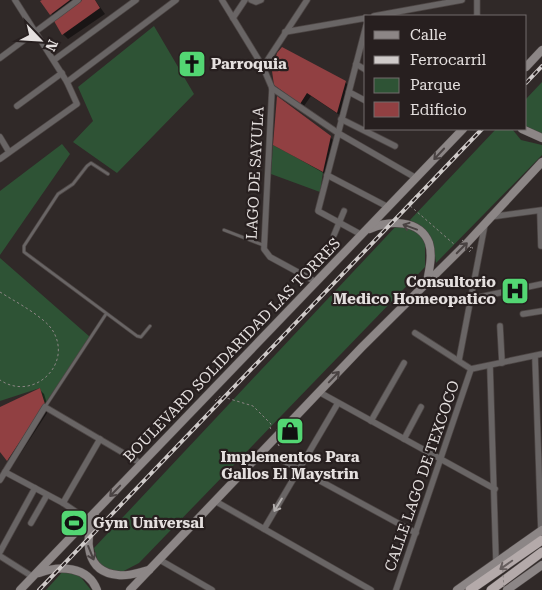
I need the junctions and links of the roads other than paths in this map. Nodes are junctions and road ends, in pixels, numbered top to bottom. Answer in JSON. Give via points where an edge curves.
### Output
{"nodes":[{"id":1,"x":15,"y":0,"type":"edge"},
{"id":2,"x":78,"y":0,"type":"edge"},
{"id":3,"x":136,"y":0,"type":"edge"},
{"id":4,"x":176,"y":0,"type":"edge"},
{"id":5,"x":222,"y":0,"type":"edge"},
{"id":6,"x":245,"y":0,"type":"edge"},
{"id":7,"x":252,"y":0,"type":"edge"},
{"id":8,"x":261,"y":0,"type":"edge"},
{"id":9,"x":307,"y":0,"type":"edge"},
{"id":10,"x":462,"y":0,"type":"edge"},
{"id":11,"x":477,"y":0,"type":"edge"},
{"id":12,"x":380,"y":15,"type":"edge"},
{"id":13,"x":477,"y":15,"type":"edge"},
{"id":14,"x":233,"y":18,"type":"junction"},
{"id":15,"x":364,"y":18,"type":"edge"},
{"id":16,"x":36,"y":31,"type":"junction"},
{"id":17,"x":285,"y":32,"type":"junction"},
{"id":18,"x":364,"y":44,"type":"edge"},
{"id":19,"x":542,"y":50,"type":"edge"},
{"id":20,"x":0,"y":58,"type":"edge"},
{"id":21,"x":54,"y":60,"type":"junction"},
{"id":22,"x":356,"y":64,"type":"junction"},
{"id":23,"x":263,"y":66,"type":"junction"},
{"id":24,"x":527,"y":66,"type":"edge"},
{"id":25,"x":364,"y":69,"type":"edge"},
{"id":26,"x":62,"y":73,"type":"junction"},
{"id":27,"x":67,"y":82,"type":"junction"},
{"id":28,"x":272,"y":88,"type":"junction"},
{"id":29,"x":349,"y":92,"type":"junction"},
{"id":30,"x":364,"y":100,"type":"edge"},
{"id":31,"x":17,"y":106,"type":"dead end"},
{"id":32,"x":342,"y":120,"type":"junction"},
{"id":33,"x":462,"y":130,"type":"edge"},
{"id":34,"x":524,"y":130,"type":"edge"},
{"id":35,"x":338,"y":133,"type":"junction"},
{"id":36,"x":0,"y":137,"type":"edge"},
{"id":37,"x":542,"y":138,"type":"edge"},
{"id":38,"x":395,"y":146,"type":"dead end"},
{"id":39,"x":9,"y":152,"type":"junction"},
{"id":40,"x":0,"y":159,"type":"edge"},
{"id":41,"x":542,"y":162,"type":"edge"},
{"id":42,"x":108,"y":174,"type":"dead end"},
{"id":43,"x":327,"y":175,"type":"junction"},
{"id":44,"x":416,"y":178,"type":"junction"},
{"id":45,"x":388,"y":207,"type":"junction"},
{"id":46,"x":344,"y":210,"type":"dead end"},
{"id":47,"x":541,"y":210,"type":"edge"},
{"id":48,"x":487,"y":220,"type":"junction"},
{"id":49,"x":339,"y":223,"type":"junction"},
{"id":50,"x":224,"y":230,"type":"dead end"},
{"id":51,"x":365,"y":232,"type":"junction"},
{"id":52,"x":334,"y":235,"type":"dead end"},
{"id":53,"x":263,"y":245,"type":"junction"},
{"id":54,"x":541,"y":246,"type":"edge"},
{"id":55,"x":316,"y":282,"type":"junction"},
{"id":56,"x":427,"y":282,"type":"junction"},
{"id":57,"x":542,"y":284,"type":"edge"},
{"id":58,"x":470,"y":299,"type":"junction"},
{"id":59,"x":542,"y":310,"type":"edge"},
{"id":60,"x":106,"y":314,"type":"junction"},
{"id":61,"x":523,"y":314,"type":"dead end"},
{"id":62,"x":150,"y":326,"type":"dead end"},
{"id":63,"x":500,"y":326,"type":"dead end"},
{"id":64,"x":415,"y":333,"type":"dead end"},
{"id":65,"x":542,"y":354,"type":"edge"},
{"id":66,"x":534,"y":356,"type":"junction"},
{"id":67,"x":459,"y":360,"type":"junction"},
{"id":68,"x":404,"y":363,"type":"dead end"},
{"id":69,"x":502,"y":363,"type":"junction"},
{"id":70,"x":490,"y":366,"type":"junction"},
{"id":71,"x":471,"y":369,"type":"junction"},
{"id":72,"x":319,"y":392,"type":"junction"},
{"id":73,"x":338,"y":403,"type":"junction"},
{"id":74,"x":45,"y":407,"type":"junction"},
{"id":75,"x":421,"y":407,"type":"dead end"},
{"id":76,"x":371,"y":421,"type":"junction"},
{"id":77,"x":100,"y":439,"type":"junction"},
{"id":78,"x":404,"y":439,"type":"junction"},
{"id":79,"x":278,"y":458,"type":"dead end"},
{"id":80,"x":442,"y":460,"type":"junction"},
{"id":81,"x":142,"y":464,"type":"junction"},
{"id":82,"x":299,"y":470,"type":"junction"},
{"id":83,"x":5,"y":472,"type":"junction"},
{"id":84,"x":0,"y":480,"type":"edge"},
{"id":85,"x":35,"y":488,"type":"junction"},
{"id":86,"x":495,"y":489,"type":"junction"},
{"id":87,"x":47,"y":495,"type":"junction"},
{"id":88,"x":215,"y":501,"type":"junction"},
{"id":89,"x":63,"y":503,"type":"junction"},
{"id":90,"x":100,"y":507,"type":"junction"},
{"id":91,"x":88,"y":520,"type":"junction"},
{"id":92,"x":31,"y":523,"type":"dead end"},
{"id":93,"x":264,"y":528,"type":"junction"},
{"id":94,"x":416,"y":532,"type":"junction"},
{"id":95,"x":542,"y":534,"type":"edge"},
{"id":96,"x":0,"y":552,"type":"edge"},
{"id":97,"x":542,"y":552,"type":"edge"},
{"id":98,"x":0,"y":556,"type":"edge"},
{"id":99,"x":499,"y":558,"type":"junction"},
{"id":100,"x":160,"y":560,"type":"junction"},
{"id":101,"x":542,"y":565,"type":"edge"},
{"id":102,"x":150,"y":570,"type":"junction"},
{"id":103,"x":35,"y":575,"type":"junction"},
{"id":104,"x":359,"y":584,"type":"junction"},
{"id":105,"x":20,"y":590,"type":"edge"},
{"id":106,"x":97,"y":590,"type":"edge"},
{"id":107,"x":130,"y":590,"type":"edge"},
{"id":108,"x":212,"y":590,"type":"edge"},
{"id":109,"x":356,"y":590,"type":"edge"},
{"id":110,"x":371,"y":590,"type":"edge"},
{"id":111,"x":396,"y":590,"type":"edge"},
{"id":112,"x":457,"y":590,"type":"edge"},
{"id":113,"x":470,"y":590,"type":"edge"},
{"id":114,"x":491,"y":590,"type":"edge"},
{"id":115,"x":505,"y":590,"type":"edge"}],
"edges":[{"from":1,"to":16,"type":"street"},
{"from":2,"to":16,"type":"street"},
{"from":3,"to":21,"type":"street"},
{"from":4,"to":27,"type":"street"},
{"from":5,"to":14,"type":"street","name":"LAGO DE SAYULA"},
{"from":6,"to":14,"type":"street"},
{"from":7,"to":8,"type":"street"},
{"from":9,"to":17,"type":"street"},
{"from":10,"to":12,"type":"street"},
{"from":11,"to":13,"type":"street"},
{"from":14,"to":23,"type":"street","name":"LAGO DE SAYULA"},
{"from":15,"to":17,"type":"street"},
{"from":16,"to":20,"type":"street"},
{"from":16,"to":21,"type":"street"},
{"from":17,"to":23,"type":"street"},
{"from":18,"to":22,"type":"street"},
{"from":19,"to":24,"type":"main road"},
{"from":21,"to":26,"type":"street"},
{"from":22,"to":25,"type":"street"},
{"from":22,"to":29,"type":"street"},
{"from":23,"to":28,"type":"street","name":"LAGO DE SAYULA"},
{"from":26,"to":27,"type":"street"},
{"from":26,"to":31,"type":"street"},
{"from":27,"to":39,"type":"street","via":[[77,104]]},
{"from":28,"to":35,"type":"street"},
{"from":28,"to":53,"type":"street","name":"LAGO DE SAYULA"},
{"from":29,"to":30,"type":"street"},
{"from":29,"to":32,"type":"street"},
{"from":32,"to":35,"type":"street"},
{"from":32,"to":38,"type":"street"},
{"from":33,"to":44,"type":"main road","name":"BOULEVARD SOLIDARIDAD LAS TORRES","one_way":true},
{"from":34,"to":37,"type":"main road"},
{"from":35,"to":43,"type":"street"},
{"from":35,"to":44,"type":"street"},
{"from":36,"to":39,"type":"street"},
{"from":39,"to":40,"type":"street"},
{"from":41,"to":48,"type":"main road"},
{"from":42,"to":60,"type":"lane","via":[[95,164],[86,166],[73,184],[58,194],[24,246],[28,256]]},
{"from":43,"to":45,"type":"street"},
{"from":43,"to":49,"type":"street","via":[[318,211]]},
{"from":44,"to":45,"type":"main road","name":"BOULEVARD SOLIDARIDAD LAS TORRES"},
{"from":45,"to":51,"type":"main road","name":"BOULEVARD SOLIDARIDAD LAS TORRES"},
{"from":46,"to":49,"type":"street"},
{"from":47,"to":48,"type":"street"},
{"from":47,"to":54,"type":"street"},
{"from":56,"to":48,"type":"main road","one_way":true},
{"from":48,"to":58,"type":"street","name":"CALLE LAGO DE TEXCOCO"},
{"from":49,"to":51,"type":"street"},
{"from":49,"to":52,"type":"street"},
{"from":50,"to":53,"type":"lane"},
{"from":51,"to":55,"type":"main road","name":"BOULEVARD SOLIDARIDAD LAS TORRES"},
{"from":56,"to":51,"type":"main road","one_way":true,"via":[[430,254],[429,243],[423,234],[414,227],[394,223]]},
{"from":53,"to":55,"type":"street","name":"LAGO DE SAYULA","via":[[270,257]]},
{"from":55,"to":81,"type":"main road","name":"BOULEVARD SOLIDARIDAD LAS TORRES"},
{"from":72,"to":56,"type":"main road","one_way":true},
{"from":57,"to":58,"type":"street"},
{"from":58,"to":67,"type":"street","name":"CALLE LAGO DE TEXCOCO"},
{"from":59,"to":61,"type":"street"},
{"from":60,"to":62,"type":"lane","via":[[142,337]]},
{"from":60,"to":74,"type":"lane"},
{"from":63,"to":69,"type":"street"},
{"from":64,"to":67,"type":"street"},
{"from":65,"to":66,"type":"street"},
{"from":66,"to":69,"type":"street"},
{"from":66,"to":95,"type":"street"},
{"from":67,"to":71,"type":"street"},
{"from":68,"to":76,"type":"street"},
{"from":69,"to":70,"type":"street"},
{"from":70,"to":71,"type":"street"},
{"from":70,"to":86,"type":"street"},
{"from":71,"to":80,"type":"street","name":"CALLE LAGO DE TEXCOCO"},
{"from":72,"to":73,"type":"street"},
{"from":72,"to":88,"type":"main road"},
{"from":73,"to":76,"type":"street"},
{"from":73,"to":82,"type":"street"},
{"from":74,"to":77,"type":"street"},
{"from":74,"to":83,"type":"street"},
{"from":75,"to":78,"type":"street"},
{"from":76,"to":78,"type":"street"},
{"from":77,"to":81,"type":"street"},
{"from":77,"to":89,"type":"street"},
{"from":78,"to":80,"type":"street"},
{"from":79,"to":82,"type":"street"},
{"from":80,"to":86,"type":"street"},
{"from":80,"to":94,"type":"street","name":"CALLE LAGO DE TEXCOCO"},
{"from":81,"to":90,"type":"main road","name":"BOULEVARD SOLIDARIDAD LAS TORRES","one_way":true},
{"from":82,"to":93,"type":"street","one_way":true},
{"from":82,"to":94,"type":"street"},
{"from":83,"to":84,"type":"street"},
{"from":83,"to":85,"type":"street"},
{"from":85,"to":87,"type":"street"},
{"from":85,"to":96,"type":"street"},
{"from":86,"to":99,"type":"street"},
{"from":87,"to":89,"type":"street"},
{"from":87,"to":92,"type":"street"},
{"from":88,"to":93,"type":"street"},
{"from":88,"to":100,"type":"main road"},
{"from":89,"to":91,"type":"street"},
{"from":90,"to":91,"type":"main road","name":"BOULEVARD SOLIDARIDAD LAS TORRES"},
{"from":90,"to":102,"type":"main road","one_way":true,"via":[[88,538],[88,548],[95,562],[116,575]]},
{"from":91,"to":103,"type":"main road","name":"BOULEVARD SOLIDARIDAD LAS TORRES"},
{"from":93,"to":104,"type":"street"},
{"from":94,"to":111,"type":"street","name":"CALLE LAGO DE TEXCOCO"},
{"from":95,"to":99,"type":"main road"},
{"from":95,"to":113,"type":"highway","one_way":true},
{"from":97,"to":114,"type":"highway"},
{"from":98,"to":103,"type":"street"},
{"from":99,"to":112,"type":"main road"},
{"from":100,"to":102,"type":"main road"},
{"from":100,"to":108,"type":"street"},
{"from":101,"to":115,"type":"main road"},
{"from":102,"to":107,"type":"main road"},
{"from":103,"to":105,"type":"main road","name":"BOULEVARD SOLIDARIDAD LAS TORRES"},
{"from":103,"to":106,"type":"main road","via":[[54,568],[72,570],[88,577]]},
{"from":104,"to":109,"type":"street"},
{"from":104,"to":110,"type":"street"}]}
